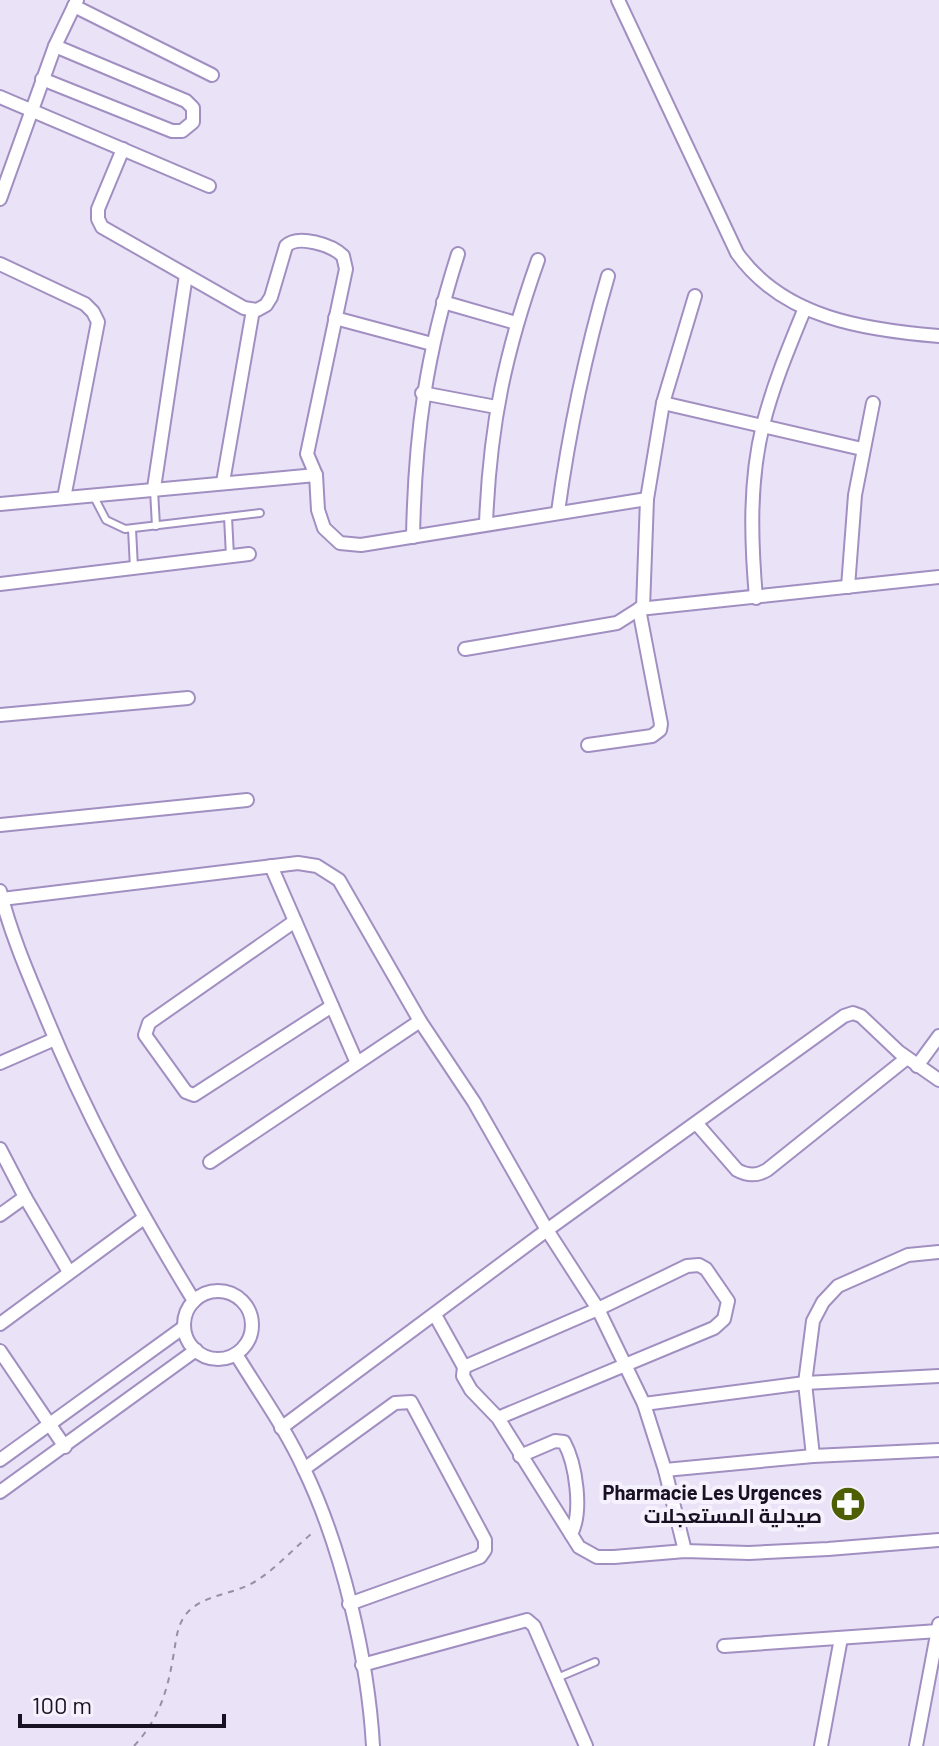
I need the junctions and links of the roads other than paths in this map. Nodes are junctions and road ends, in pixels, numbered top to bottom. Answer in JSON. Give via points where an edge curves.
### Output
{"nodes":[{"id":1,"x":618,"y":0,"type":"edge"},
{"id":2,"x":76,"y":3,"type":"edge"},
{"id":3,"x":55,"y":46,"type":"junction"},
{"id":4,"x":212,"y":75,"type":"dead end"},
{"id":5,"x":42,"y":79,"type":"junction"},
{"id":6,"x":0,"y":97,"type":"edge"},
{"id":7,"x":31,"y":110,"type":"junction"},
{"id":8,"x":123,"y":149,"type":"junction"},
{"id":9,"x":3,"y":179,"type":"edge"},
{"id":10,"x":209,"y":186,"type":"dead end"},
{"id":11,"x":0,"y":199,"type":"edge"},
{"id":12,"x":458,"y":254,"type":"dead end"},
{"id":13,"x":538,"y":260,"type":"dead end"},
{"id":14,"x":0,"y":264,"type":"edge"},
{"id":15,"x":186,"y":275,"type":"junction"},
{"id":16,"x":608,"y":276,"type":"dead end"},
{"id":17,"x":695,"y":296,"type":"dead end"},
{"id":18,"x":443,"y":302,"type":"junction"},
{"id":19,"x":805,"y":308,"type":"junction"},
{"id":20,"x":253,"y":310,"type":"junction"},
{"id":21,"x":335,"y":318,"type":"junction"},
{"id":22,"x":516,"y":323,"type":"junction"},
{"id":23,"x":939,"y":336,"type":"edge"},
{"id":24,"x":432,"y":344,"type":"junction"},
{"id":25,"x":422,"y":393,"type":"junction"},
{"id":26,"x":663,"y":403,"type":"junction"},
{"id":27,"x":873,"y":403,"type":"dead end"},
{"id":28,"x":496,"y":407,"type":"junction"},
{"id":29,"x":763,"y":426,"type":"junction"},
{"id":30,"x":862,"y":449,"type":"junction"},
{"id":31,"x":316,"y":475,"type":"junction"},
{"id":32,"x":223,"y":482,"type":"junction"},
{"id":33,"x":154,"y":488,"type":"junction"},
{"id":34,"x":93,"y":495,"type":"junction"},
{"id":35,"x":64,"y":498,"type":"junction"},
{"id":36,"x":647,"y":499,"type":"junction"},
{"id":37,"x":0,"y":504,"type":"edge"},
{"id":38,"x":558,"y":512,"type":"junction"},
{"id":39,"x":260,"y":513,"type":"dead end"},
{"id":40,"x":228,"y":517,"type":"junction"},
{"id":41,"x":486,"y":523,"type":"junction"},
{"id":42,"x":156,"y":526,"type":"junction"},
{"id":43,"x":132,"y":529,"type":"junction"},
{"id":44,"x":413,"y":537,"type":"junction"},
{"id":45,"x":249,"y":554,"type":"dead end"},
{"id":46,"x":230,"y":556,"type":"junction"},
{"id":47,"x":134,"y":568,"type":"junction"},
{"id":48,"x":939,"y":577,"type":"edge"},
{"id":49,"x":0,"y":584,"type":"edge"},
{"id":50,"x":848,"y":587,"type":"junction"},
{"id":51,"x":756,"y":598,"type":"junction"},
{"id":52,"x":641,"y":609,"type":"junction"},
{"id":53,"x":465,"y":649,"type":"dead end"},
{"id":54,"x":188,"y":698,"type":"dead end"},
{"id":55,"x":0,"y":715,"type":"edge"},
{"id":56,"x":588,"y":745,"type":"dead end"},
{"id":57,"x":247,"y":800,"type":"dead end"},
{"id":58,"x":0,"y":825,"type":"edge"},
{"id":59,"x":271,"y":866,"type":"junction"},
{"id":60,"x":1,"y":895,"type":"edge"},
{"id":61,"x":295,"y":921,"type":"junction"},
{"id":62,"x":332,"y":1006,"type":"junction"},
{"id":63,"x":420,"y":1021,"type":"junction"},
{"id":64,"x":939,"y":1036,"type":"edge"},
{"id":65,"x":55,"y":1039,"type":"junction"},
{"id":66,"x":912,"y":1062,"type":"junction"},
{"id":67,"x":0,"y":1063,"type":"edge"},
{"id":68,"x":357,"y":1063,"type":"junction"},
{"id":69,"x":939,"y":1080,"type":"edge"},
{"id":70,"x":697,"y":1124,"type":"junction"},
{"id":71,"x":0,"y":1149,"type":"edge"},
{"id":72,"x":210,"y":1162,"type":"dead end"},
{"id":73,"x":25,"y":1197,"type":"junction"},
{"id":74,"x":0,"y":1215,"type":"edge"},
{"id":75,"x":144,"y":1218,"type":"junction"},
{"id":76,"x":547,"y":1230,"type":"junction"},
{"id":77,"x":939,"y":1252,"type":"edge"},
{"id":78,"x":69,"y":1272,"type":"junction"},
{"id":79,"x":194,"y":1301,"type":"junction"},
{"id":80,"x":598,"y":1309,"type":"junction"},
{"id":81,"x":435,"y":1315,"type":"junction"},
{"id":82,"x":0,"y":1324,"type":"edge"},
{"id":83,"x":184,"y":1327,"type":"junction"},
{"id":84,"x":196,"y":1350,"type":"junction"},
{"id":85,"x":0,"y":1351,"type":"edge"},
{"id":86,"x":236,"y":1354,"type":"junction"},
{"id":87,"x":626,"y":1365,"type":"junction"},
{"id":88,"x":464,"y":1367,"type":"junction"},
{"id":89,"x":939,"y":1376,"type":"edge"},
{"id":90,"x":805,"y":1383,"type":"junction"},
{"id":91,"x":644,"y":1404,"type":"junction"},
{"id":92,"x":498,"y":1418,"type":"junction"},
{"id":93,"x":51,"y":1425,"type":"junction"},
{"id":94,"x":281,"y":1428,"type":"junction"},
{"id":95,"x":65,"y":1447,"type":"junction"},
{"id":96,"x":939,"y":1450,"type":"edge"},
{"id":97,"x":520,"y":1456,"type":"junction"},
{"id":98,"x":813,"y":1456,"type":"junction"},
{"id":99,"x":0,"y":1460,"type":"edge"},
{"id":100,"x":304,"y":1469,"type":"junction"},
{"id":101,"x":665,"y":1470,"type":"junction"},
{"id":102,"x":0,"y":1492,"type":"edge"},
{"id":103,"x":571,"y":1534,"type":"junction"},
{"id":104,"x":939,"y":1540,"type":"edge"},
{"id":105,"x":685,"y":1551,"type":"junction"},
{"id":106,"x":349,"y":1604,"type":"junction"},
{"id":107,"x":938,"y":1627,"type":"edge"},
{"id":108,"x":841,"y":1638,"type":"junction"},
{"id":109,"x":724,"y":1646,"type":"dead end"},
{"id":110,"x":595,"y":1662,"type":"dead end"},
{"id":111,"x":362,"y":1665,"type":"junction"},
{"id":112,"x":557,"y":1678,"type":"junction"},
{"id":113,"x":373,"y":1746,"type":"edge"},
{"id":114,"x":586,"y":1746,"type":"edge"},
{"id":115,"x":821,"y":1746,"type":"edge"},
{"id":116,"x":916,"y":1746,"type":"edge"}],
"edges":[{"from":1,"to":19,"type":"street","via":[[737,253],[770,289]]},
{"from":2,"to":3,"type":"street"},
{"from":2,"to":4,"type":"street"},
{"from":3,"to":5,"type":"street"},
{"from":3,"to":5,"type":"street","via":[[186,101],[193,122],[172,131]]},
{"from":5,"to":7,"type":"street"},
{"from":6,"to":7,"type":"street"},
{"from":7,"to":8,"type":"street"},
{"from":7,"to":9,"type":"street"},
{"from":8,"to":10,"type":"street"},
{"from":8,"to":15,"type":"street","via":[[98,209],[99,223]]},
{"from":9,"to":11,"type":"street"},
{"from":12,"to":18,"type":"street"},
{"from":13,"to":22,"type":"street"},
{"from":14,"to":35,"type":"street","via":[[85,304],[98,322]]},
{"from":15,"to":20,"type":"street"},
{"from":15,"to":33,"type":"street"},
{"from":16,"to":38,"type":"street","via":[[582,367]]},
{"from":17,"to":26,"type":"street"},
{"from":18,"to":22,"type":"street"},
{"from":18,"to":24,"type":"street"},
{"from":19,"to":23,"type":"street","via":[[867,327]]},
{"from":19,"to":29,"type":"street"},
{"from":20,"to":21,"type":"street","via":[[269,302],[286,246],[299,240],[337,251],[345,260]]},
{"from":20,"to":32,"type":"street"},
{"from":21,"to":24,"type":"street"},
{"from":21,"to":31,"type":"street","via":[[307,448]]},
{"from":22,"to":28,"type":"street"},
{"from":24,"to":25,"type":"street"},
{"from":25,"to":28,"type":"street"},
{"from":25,"to":44,"type":"street"},
{"from":26,"to":29,"type":"street"},
{"from":26,"to":36,"type":"street"},
{"from":27,"to":30,"type":"street"},
{"from":28,"to":41,"type":"street"},
{"from":29,"to":30,"type":"street"},
{"from":29,"to":51,"type":"street","via":[[753,483]]},
{"from":30,"to":50,"type":"street"},
{"from":31,"to":32,"type":"street"},
{"from":31,"to":44,"type":"street","via":[[320,520],[340,543]]},
{"from":32,"to":33,"type":"street"},
{"from":33,"to":34,"type":"street"},
{"from":33,"to":42,"type":"lane"},
{"from":34,"to":35,"type":"street"},
{"from":34,"to":43,"type":"lane","via":[[111,525]]},
{"from":35,"to":37,"type":"street"},
{"from":36,"to":38,"type":"street"},
{"from":36,"to":52,"type":"street"},
{"from":38,"to":41,"type":"street"},
{"from":39,"to":40,"type":"lane"},
{"from":40,"to":42,"type":"lane"},
{"from":40,"to":46,"type":"lane"},
{"from":41,"to":44,"type":"street"},
{"from":42,"to":43,"type":"lane"},
{"from":43,"to":47,"type":"lane"},
{"from":45,"to":46,"type":"street"},
{"from":46,"to":47,"type":"street"},
{"from":47,"to":49,"type":"street"},
{"from":48,"to":50,"type":"street"},
{"from":50,"to":51,"type":"street"},
{"from":51,"to":52,"type":"street"},
{"from":52,"to":53,"type":"street","via":[[617,623]]},
{"from":52,"to":56,"type":"street","via":[[660,730],[652,736]]},
{"from":54,"to":55,"type":"street"},
{"from":57,"to":58,"type":"street"},
{"from":59,"to":60,"type":"street"},
{"from":59,"to":61,"type":"street"},
{"from":59,"to":63,"type":"street","via":[[307,864],[339,880]]},
{"from":60,"to":65,"type":"street"},
{"from":61,"to":62,"type":"street"},
{"from":61,"to":62,"type":"street","via":[[149,1023],[145,1035],[186,1092],[194,1095]]},
{"from":62,"to":68,"type":"street"},
{"from":63,"to":68,"type":"street"},
{"from":63,"to":76,"type":"street","via":[[474,1102]]},
{"from":64,"to":66,"type":"street"},
{"from":65,"to":67,"type":"street"},
{"from":65,"to":75,"type":"street"},
{"from":66,"to":69,"type":"street"},
{"from":66,"to":70,"type":"street","via":[[861,1016],[848,1014]]},
{"from":66,"to":70,"type":"street","via":[[757,1175],[737,1170]]},
{"from":68,"to":72,"type":"street"},
{"from":70,"to":76,"type":"street"},
{"from":71,"to":73,"type":"street"},
{"from":73,"to":74,"type":"street"},
{"from":73,"to":78,"type":"street"},
{"from":75,"to":78,"type":"street"},
{"from":75,"to":79,"type":"street"},
{"from":76,"to":80,"type":"street"},
{"from":76,"to":81,"type":"street"},
{"from":77,"to":90,"type":"street","via":[[908,1255],[838,1286],[813,1321]]},
{"from":78,"to":82,"type":"street"},
{"from":79,"to":83,"type":"street"},
{"from":79,"to":86,"type":"street","via":[[214,1291],[237,1296],[245,1304],[251,1314],[251,1337]]},
{"from":80,"to":87,"type":"street"},
{"from":80,"to":87,"type":"street","via":[[693,1265],[706,1269],[728,1301],[724,1319],[714,1328]]},
{"from":80,"to":88,"type":"street"},
{"from":81,"to":88,"type":"street"},
{"from":81,"to":94,"type":"street"},
{"from":83,"to":84,"type":"street"},
{"from":83,"to":93,"type":"street"},
{"from":84,"to":86,"type":"street","via":[[215,1359]]},
{"from":84,"to":95,"type":"street"},
{"from":85,"to":93,"type":"street"},
{"from":86,"to":94,"type":"street"},
{"from":87,"to":91,"type":"street"},
{"from":87,"to":92,"type":"street"},
{"from":88,"to":92,"type":"street","via":[[471,1390]]},
{"from":89,"to":90,"type":"street"},
{"from":90,"to":91,"type":"street"},
{"from":90,"to":98,"type":"street"},
{"from":91,"to":101,"type":"street"},
{"from":92,"to":97,"type":"street"},
{"from":93,"to":95,"type":"street"},
{"from":93,"to":99,"type":"street"},
{"from":94,"to":100,"type":"street"},
{"from":95,"to":102,"type":"street"},
{"from":96,"to":98,"type":"street"},
{"from":97,"to":103,"type":"street"},
{"from":97,"to":103,"type":"street","via":[[564,1442],[579,1511]]},
{"from":98,"to":101,"type":"street"},
{"from":100,"to":106,"type":"street"},
{"from":100,"to":106,"type":"street","via":[[395,1403],[411,1402],[485,1540],[480,1557]]},
{"from":101,"to":105,"type":"street"},
{"from":103,"to":105,"type":"street","via":[[585,1552],[597,1557]]},
{"from":104,"to":105,"type":"street","via":[[749,1553]]},
{"from":106,"to":111,"type":"street"},
{"from":107,"to":108,"type":"street"},
{"from":107,"to":116,"type":"street"},
{"from":108,"to":109,"type":"street"},
{"from":108,"to":115,"type":"street"},
{"from":110,"to":112,"type":"lane"},
{"from":111,"to":112,"type":"street","via":[[527,1620]]},
{"from":111,"to":113,"type":"street"},
{"from":112,"to":114,"type":"street"}]}
